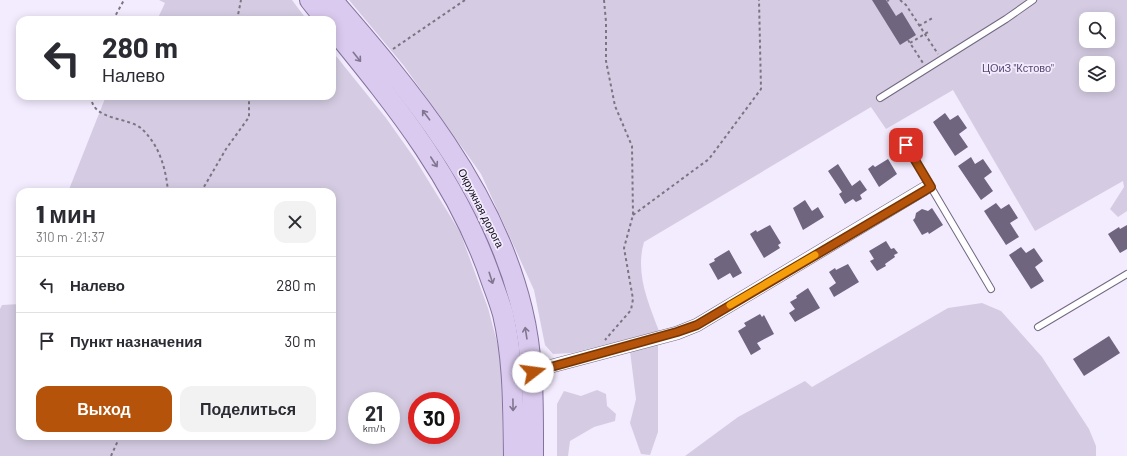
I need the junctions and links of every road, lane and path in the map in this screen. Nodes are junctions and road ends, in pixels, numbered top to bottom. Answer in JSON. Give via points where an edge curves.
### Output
{"nodes":[{"id":1,"x":124,"y":0,"type":"edge"},
{"id":2,"x":242,"y":0,"type":"edge"},
{"id":3,"x":310,"y":0,"type":"edge"},
{"id":4,"x":332,"y":0,"type":"edge"},
{"id":5,"x":465,"y":0,"type":"edge"},
{"id":6,"x":604,"y":0,"type":"edge"},
{"id":7,"x":759,"y":0,"type":"edge"},
{"id":8,"x":900,"y":0,"type":"edge"},
{"id":9,"x":1033,"y":0,"type":"edge"},
{"id":10,"x":115,"y":16,"type":"edge"},
{"id":11,"x":238,"y":16,"type":"edge"},
{"id":12,"x":323,"y":16,"type":"edge"},
{"id":13,"x":934,"y":17,"type":"dead end"},
{"id":14,"x":919,"y":26,"type":"junction"},
{"id":15,"x":336,"y":32,"type":"edge"},
{"id":16,"x":928,"y":32,"type":"dead end"},
{"id":17,"x":924,"y":34,"type":"junction"},
{"id":18,"x":908,"y":40,"type":"dead end"},
{"id":19,"x":910,"y":44,"type":"junction"},
{"id":20,"x":382,"y":57,"type":"junction"},
{"id":21,"x":942,"y":60,"type":"junction"},
{"id":22,"x":927,"y":69,"type":"junction"},
{"id":23,"x":880,"y":98,"type":"dead end"},
{"id":24,"x":93,"y":100,"type":"edge"},
{"id":25,"x":249,"y":100,"type":"edge"},
{"id":26,"x":906,"y":145,"type":"dead end"},
{"id":27,"x":168,"y":188,"type":"edge"},
{"id":28,"x":203,"y":188,"type":"edge"},
{"id":29,"x":927,"y":188,"type":"junction"},
{"id":30,"x":633,"y":215,"type":"junction"},
{"id":31,"x":1127,"y":274,"type":"edge"},
{"id":32,"x":992,"y":289,"type":"dead end"},
{"id":33,"x":1038,"y":327,"type":"dead end"},
{"id":34,"x":590,"y":356,"type":"junction"},
{"id":35,"x":533,"y":372,"type":"junction"},
{"id":36,"x":118,"y":440,"type":"edge"},
{"id":37,"x":111,"y":456,"type":"edge"},
{"id":38,"x":514,"y":456,"type":"edge"},
{"id":39,"x":533,"y":456,"type":"edge"}],
"edges":[{"from":1,"to":10,"type":"path"},
{"from":2,"to":11,"type":"path"},
{"from":3,"to":12,"type":"main road"},
{"from":4,"to":20,"type":"main road","name":"Окружная дорога"},
{"from":5,"to":20,"type":"path"},
{"from":6,"to":30,"type":"path","via":[[606,61],[613,98],[632,146]]},
{"from":7,"to":30,"type":"path","via":[[762,89],[710,159]]},
{"from":8,"to":14,"type":"path"},
{"from":9,"to":21,"type":"lane"},
{"from":13,"to":14,"type":"path"},
{"from":14,"to":17,"type":"path"},
{"from":15,"to":38,"type":"main road","name":"Окружная дорога","one_way":true,"via":[[416,134],[452,190],[483,255],[503,313],[513,372]]},
{"from":16,"to":17,"type":"path"},
{"from":17,"to":19,"type":"path"},
{"from":17,"to":21,"type":"path"},
{"from":18,"to":19,"type":"path"},
{"from":19,"to":22,"type":"path"},
{"from":35,"to":20,"type":"main road","name":"Окружная дорога","one_way":true,"via":[[522,309],[502,246],[469,180],[429,118]]},
{"from":21,"to":22,"type":"lane"},
{"from":22,"to":23,"type":"lane"},
{"from":24,"to":27,"type":"path","via":[[96,108],[105,115],[142,128],[158,149]]},
{"from":25,"to":28,"type":"path","via":[[249,117],[226,149]]},
{"from":26,"to":29,"type":"lane"},
{"from":29,"to":32,"type":"lane"},
{"from":29,"to":34,"type":"street","via":[[697,325]]},
{"from":30,"to":34,"type":"path","via":[[624,248],[633,299],[632,310]]},
{"from":31,"to":33,"type":"lane"},
{"from":34,"to":35,"type":"street"},
{"from":35,"to":39,"type":"main road","name":"Окружная дорога"},
{"from":36,"to":37,"type":"path"}]}
